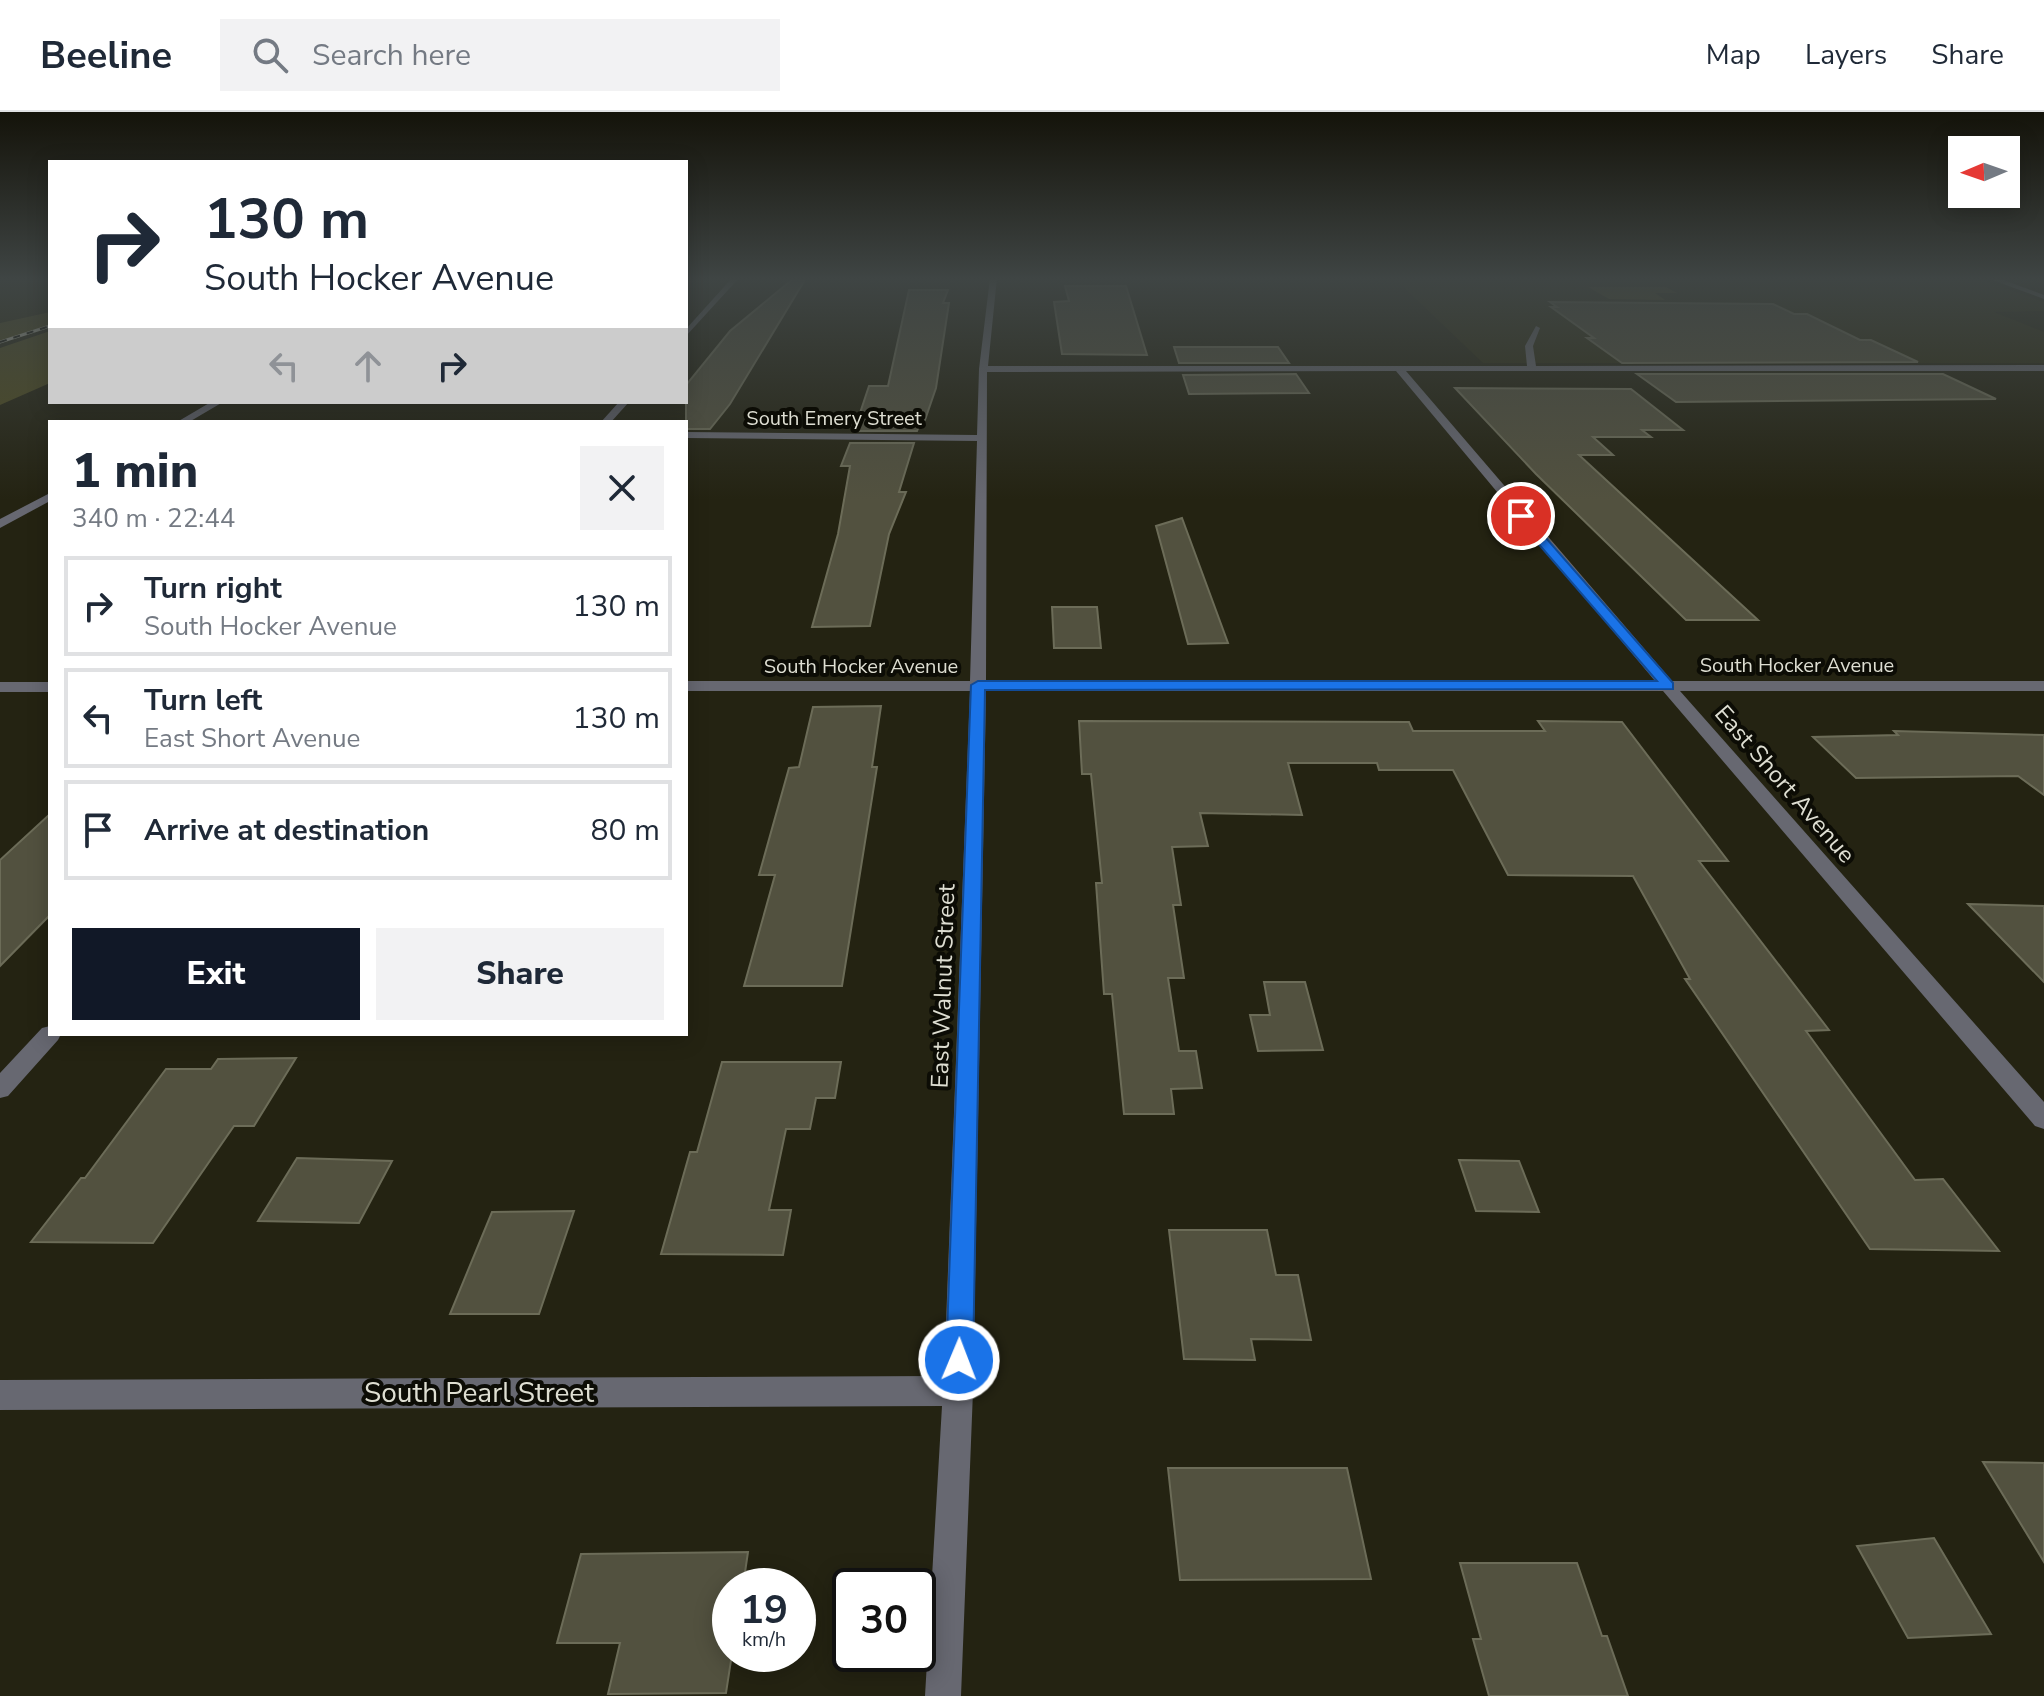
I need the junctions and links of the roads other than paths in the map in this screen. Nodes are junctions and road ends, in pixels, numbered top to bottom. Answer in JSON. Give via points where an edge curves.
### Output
{"nodes":[{"id":1,"x":985,"y":352,"type":"edge"},
{"id":2,"x":1530,"y":352,"type":"edge"},
{"id":3,"x":1532,"y":368,"type":"junction"},
{"id":4,"x":2044,"y":368,"type":"edge"},
{"id":5,"x":983,"y":369,"type":"junction"},
{"id":6,"x":1399,"y":369,"type":"junction"},
{"id":7,"x":214,"y":404,"type":"edge"},
{"id":8,"x":622,"y":404,"type":"edge"},
{"id":9,"x":186,"y":420,"type":"edge"},
{"id":10,"x":608,"y":420,"type":"edge"},
{"id":11,"x":688,"y":435,"type":"edge"},
{"id":12,"x":981,"y":438,"type":"junction"},
{"id":13,"x":48,"y":497,"type":"edge"},
{"id":14,"x":0,"y":524,"type":"edge"},
{"id":15,"x":978,"y":685,"type":"junction"},
{"id":16,"x":688,"y":686,"type":"edge"},
{"id":17,"x":1668,"y":686,"type":"junction"},
{"id":18,"x":2044,"y":686,"type":"edge"},
{"id":19,"x":0,"y":687,"type":"edge"},
{"id":20,"x":24,"y":687,"type":"junction"},
{"id":21,"x":48,"y":687,"type":"edge"},
{"id":22,"x":0,"y":704,"type":"edge"},
{"id":23,"x":48,"y":1036,"type":"edge"},
{"id":24,"x":0,"y":1089,"type":"edge"},
{"id":25,"x":2044,"y":1119,"type":"edge"},
{"id":26,"x":958,"y":1391,"type":"junction"},
{"id":27,"x":0,"y":1395,"type":"edge"},
{"id":28,"x":943,"y":1696,"type":"edge"}],
"edges":[{"from":1,"to":5,"type":"street","name":"East Walnut Street"},
{"from":2,"to":3,"type":"street"},
{"from":3,"to":4,"type":"street"},
{"from":3,"to":6,"type":"street"},
{"from":5,"to":6,"type":"street"},
{"from":5,"to":12,"type":"street","name":"East Walnut Street"},
{"from":6,"to":17,"type":"street","name":"East Short Avenue"},
{"from":7,"to":9,"type":"street"},
{"from":8,"to":10,"type":"street"},
{"from":11,"to":12,"type":"street","name":"South Emery Street"},
{"from":12,"to":15,"type":"street","name":"East Walnut Street"},
{"from":13,"to":14,"type":"street"},
{"from":15,"to":16,"type":"street","name":"South Hocker Avenue"},
{"from":15,"to":17,"type":"street","name":"South Hocker Avenue"},
{"from":15,"to":26,"type":"street","name":"East Walnut Street"},
{"from":17,"to":18,"type":"street","name":"South Hocker Avenue"},
{"from":17,"to":25,"type":"street","name":"East Short Avenue"},
{"from":19,"to":20,"type":"street"},
{"from":20,"to":21,"type":"street"},
{"from":20,"to":22,"type":"street"},
{"from":23,"to":24,"type":"street"},
{"from":26,"to":27,"type":"street","name":"South Pearl Street"},
{"from":26,"to":28,"type":"street","name":"East Walnut Street"}]}
